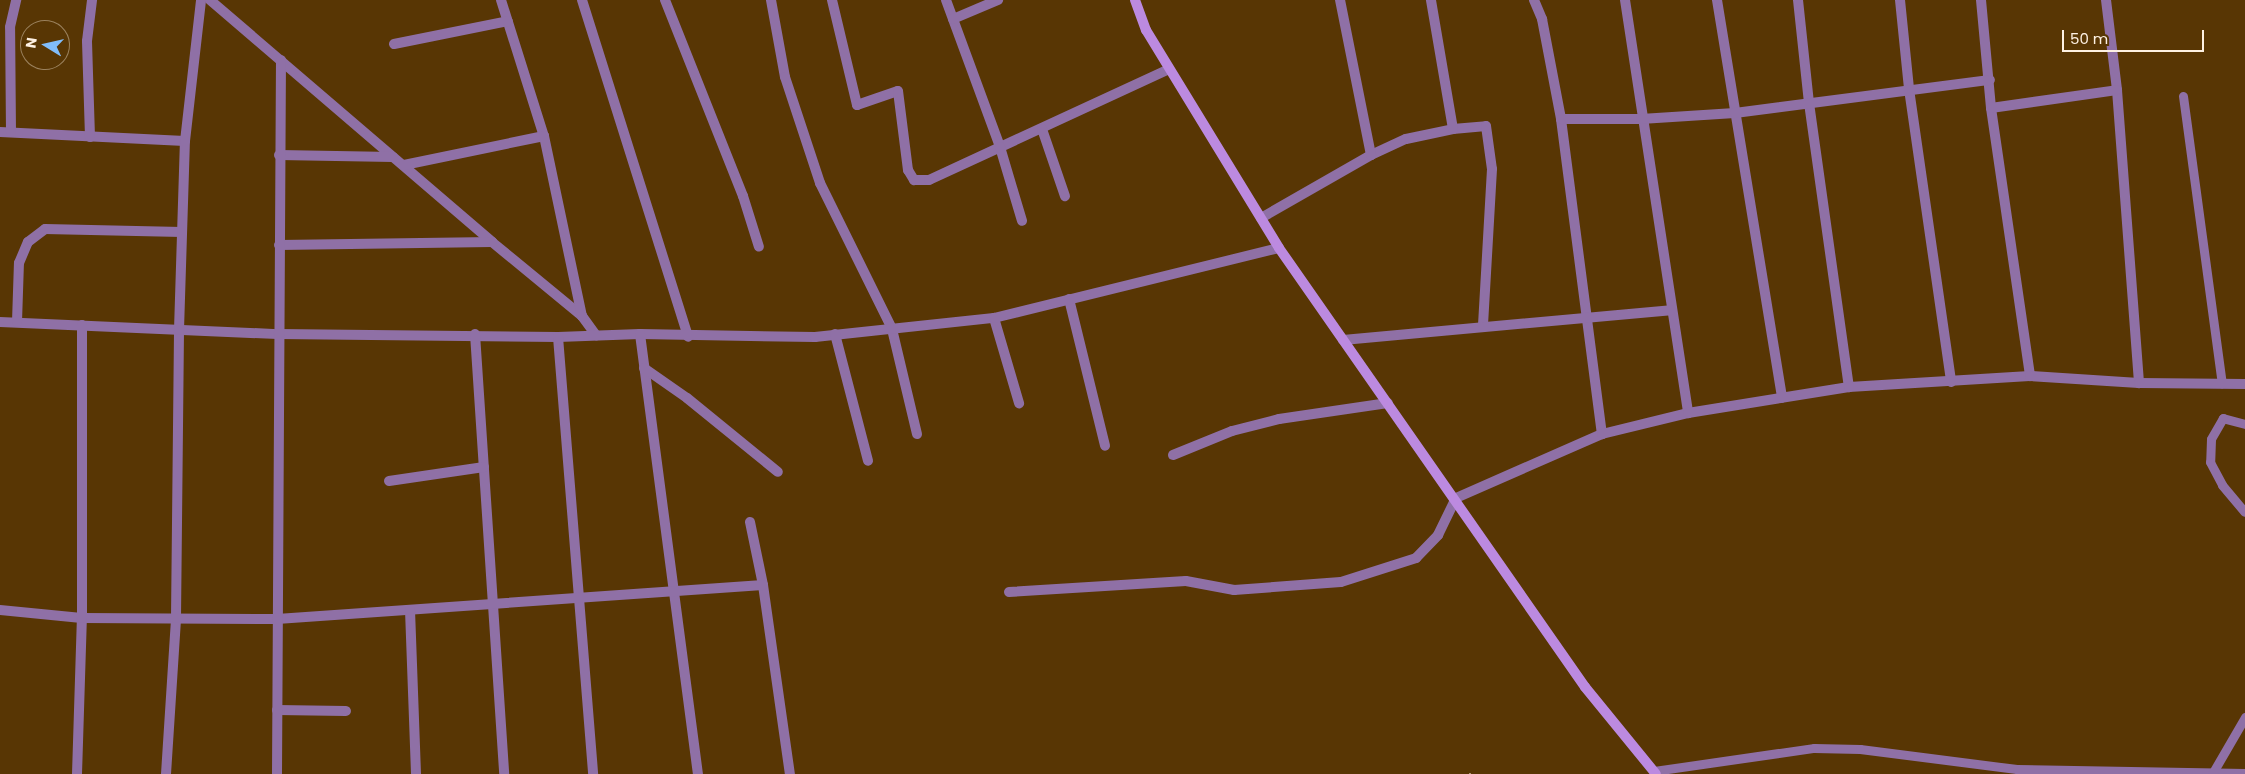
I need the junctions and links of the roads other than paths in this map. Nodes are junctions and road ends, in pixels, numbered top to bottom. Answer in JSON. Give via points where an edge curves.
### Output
{"nodes":[{"id":1,"x":16,"y":0,"type":"edge"},
{"id":2,"x":92,"y":0,"type":"edge"},
{"id":3,"x":201,"y":0,"type":"edge"},
{"id":4,"x":210,"y":0,"type":"edge"},
{"id":5,"x":501,"y":0,"type":"edge"},
{"id":6,"x":582,"y":0,"type":"edge"},
{"id":7,"x":665,"y":0,"type":"edge"},
{"id":8,"x":771,"y":0,"type":"edge"},
{"id":9,"x":832,"y":0,"type":"edge"},
{"id":10,"x":946,"y":0,"type":"edge"},
{"id":11,"x":998,"y":0,"type":"edge"},
{"id":12,"x":1135,"y":0,"type":"edge"},
{"id":13,"x":1340,"y":0,"type":"edge"},
{"id":14,"x":1431,"y":0,"type":"edge"},
{"id":15,"x":1534,"y":0,"type":"edge"},
{"id":16,"x":1625,"y":0,"type":"edge"},
{"id":17,"x":1717,"y":0,"type":"edge"},
{"id":18,"x":1798,"y":0,"type":"edge"},
{"id":19,"x":1900,"y":0,"type":"edge"},
{"id":20,"x":1981,"y":0,"type":"edge"},
{"id":21,"x":2106,"y":0,"type":"edge"},
{"id":22,"x":953,"y":19,"type":"junction"},
{"id":23,"x":508,"y":22,"type":"junction"},
{"id":24,"x":394,"y":44,"type":"dead end"},
{"id":25,"x":281,"y":60,"type":"junction"},
{"id":26,"x":1169,"y":68,"type":"junction"},
{"id":27,"x":1990,"y":80,"type":"junction"},
{"id":28,"x":1909,"y":89,"type":"junction"},
{"id":29,"x":2117,"y":90,"type":"junction"},
{"id":30,"x":2182,"y":96,"type":"dead end"},
{"id":31,"x":1809,"y":103,"type":"junction"},
{"id":32,"x":1991,"y":108,"type":"junction"},
{"id":33,"x":1735,"y":113,"type":"junction"},
{"id":34,"x":1561,"y":119,"type":"junction"},
{"id":35,"x":1641,"y":119,"type":"junction"},
{"id":36,"x":1453,"y":128,"type":"junction"},
{"id":37,"x":1042,"y":129,"type":"junction"},
{"id":38,"x":0,"y":132,"type":"edge"},
{"id":39,"x":11,"y":132,"type":"junction"},
{"id":40,"x":544,"y":136,"type":"junction"},
{"id":41,"x":90,"y":137,"type":"junction"},
{"id":42,"x":185,"y":142,"type":"junction"},
{"id":43,"x":1000,"y":148,"type":"junction"},
{"id":44,"x":279,"y":155,"type":"junction"},
{"id":45,"x":1371,"y":155,"type":"junction"},
{"id":46,"x":393,"y":157,"type":"junction"},
{"id":47,"x":404,"y":165,"type":"junction"},
{"id":48,"x":1065,"y":196,"type":"dead end"},
{"id":49,"x":1261,"y":218,"type":"junction"},
{"id":50,"x":1022,"y":221,"type":"dead end"},
{"id":51,"x":182,"y":232,"type":"junction"},
{"id":52,"x":492,"y":242,"type":"junction"},
{"id":53,"x":279,"y":245,"type":"junction"},
{"id":54,"x":760,"y":247,"type":"dead end"},
{"id":55,"x":1279,"y":248,"type":"junction"},
{"id":56,"x":1069,"y":300,"type":"junction"},
{"id":57,"x":1671,"y":310,"type":"junction"},
{"id":58,"x":582,"y":316,"type":"junction"},
{"id":59,"x":994,"y":318,"type":"junction"},
{"id":60,"x":1587,"y":318,"type":"junction"},
{"id":61,"x":0,"y":322,"type":"edge"},
{"id":62,"x":16,"y":322,"type":"junction"},
{"id":63,"x":82,"y":324,"type":"junction"},
{"id":64,"x":1483,"y":327,"type":"junction"},
{"id":65,"x":892,"y":329,"type":"junction"},
{"id":66,"x":179,"y":330,"type":"junction"},
{"id":67,"x":278,"y":334,"type":"junction"},
{"id":68,"x":475,"y":334,"type":"junction"},
{"id":69,"x":640,"y":334,"type":"junction"},
{"id":70,"x":835,"y":334,"type":"junction"},
{"id":71,"x":596,"y":336,"type":"junction"},
{"id":72,"x":558,"y":337,"type":"junction"},
{"id":73,"x":688,"y":337,"type":"junction"},
{"id":74,"x":1343,"y":340,"type":"junction"},
{"id":75,"x":644,"y":368,"type":"junction"},
{"id":76,"x":2030,"y":376,"type":"junction"},
{"id":77,"x":1951,"y":382,"type":"junction"},
{"id":78,"x":2139,"y":383,"type":"junction"},
{"id":79,"x":2222,"y":383,"type":"junction"},
{"id":80,"x":2245,"y":384,"type":"edge"},
{"id":81,"x":1849,"y":387,"type":"junction"},
{"id":82,"x":1782,"y":398,"type":"junction"},
{"id":83,"x":1020,"y":402,"type":"dead end"},
{"id":84,"x":1388,"y":403,"type":"junction"},
{"id":85,"x":1688,"y":412,"type":"junction"},
{"id":86,"x":2245,"y":424,"type":"edge"},
{"id":87,"x":917,"y":434,"type":"dead end"},
{"id":88,"x":1602,"y":434,"type":"junction"},
{"id":89,"x":1105,"y":446,"type":"dead end"},
{"id":90,"x":1174,"y":454,"type":"dead end"},
{"id":91,"x":868,"y":461,"type":"dead end"},
{"id":92,"x":484,"y":466,"type":"junction"},
{"id":93,"x":778,"y":472,"type":"dead end"},
{"id":94,"x":389,"y":481,"type":"dead end"},
{"id":95,"x":1456,"y":498,"type":"junction"},
{"id":96,"x":2245,"y":512,"type":"edge"},
{"id":97,"x":750,"y":522,"type":"dead end"},
{"id":98,"x":763,"y":585,"type":"junction"},
{"id":99,"x":674,"y":592,"type":"junction"},
{"id":100,"x":1009,"y":592,"type":"dead end"},
{"id":101,"x":579,"y":596,"type":"junction"},
{"id":102,"x":493,"y":604,"type":"junction"},
{"id":103,"x":0,"y":610,"type":"edge"},
{"id":104,"x":410,"y":610,"type":"junction"},
{"id":105,"x":82,"y":618,"type":"junction"},
{"id":106,"x":176,"y":618,"type":"junction"},
{"id":107,"x":278,"y":620,"type":"junction"},
{"id":108,"x":278,"y":710,"type":"junction"},
{"id":109,"x":346,"y":711,"type":"dead end"},
{"id":110,"x":2245,"y":717,"type":"edge"},
{"id":111,"x":1655,"y":772,"type":"edge"},
{"id":112,"x":2245,"y":773,"type":"edge"},
{"id":113,"x":77,"y":774,"type":"edge"},
{"id":114,"x":166,"y":774,"type":"edge"},
{"id":115,"x":278,"y":774,"type":"edge"},
{"id":116,"x":416,"y":774,"type":"edge"},
{"id":117,"x":504,"y":774,"type":"edge"},
{"id":118,"x":593,"y":774,"type":"edge"},
{"id":119,"x":698,"y":774,"type":"edge"},
{"id":120,"x":790,"y":774,"type":"edge"},
{"id":121,"x":2212,"y":774,"type":"edge"}],
"edges":[{"from":1,"to":39,"type":"street","via":[[10,27]]},
{"from":2,"to":41,"type":"street","via":[[87,41]]},
{"from":3,"to":42,"type":"street"},
{"from":4,"to":25,"type":"street"},
{"from":5,"to":23,"type":"street"},
{"from":6,"to":73,"type":"street"},
{"from":7,"to":54,"type":"street"},
{"from":8,"to":65,"type":"street","via":[[785,77],[820,183]]},
{"from":9,"to":43,"type":"street","via":[[858,105],[898,91],[908,170],[914,180],[929,180]]},
{"from":10,"to":22,"type":"street"},
{"from":11,"to":22,"type":"street"},
{"from":12,"to":26,"type":"street","via":[[1146,30]]},
{"from":13,"to":45,"type":"street"},
{"from":14,"to":36,"type":"street"},
{"from":15,"to":34,"type":"street","via":[[1542,20]]},
{"from":16,"to":35,"type":"street"},
{"from":17,"to":33,"type":"street"},
{"from":18,"to":31,"type":"street"},
{"from":19,"to":28,"type":"street"},
{"from":20,"to":27,"type":"street"},
{"from":21,"to":29,"type":"street"},
{"from":22,"to":43,"type":"street"},
{"from":23,"to":24,"type":"street"},
{"from":23,"to":40,"type":"street"},
{"from":25,"to":44,"type":"street"},
{"from":25,"to":46,"type":"street"},
{"from":26,"to":37,"type":"street"},
{"from":26,"to":49,"type":"street"},
{"from":27,"to":28,"type":"street"},
{"from":27,"to":32,"type":"street"},
{"from":28,"to":31,"type":"street"},
{"from":28,"to":77,"type":"street"},
{"from":29,"to":32,"type":"street"},
{"from":29,"to":78,"type":"street"},
{"from":30,"to":79,"type":"lane"},
{"from":31,"to":33,"type":"street"},
{"from":31,"to":81,"type":"street"},
{"from":32,"to":76,"type":"street"},
{"from":33,"to":35,"type":"street"},
{"from":33,"to":82,"type":"street"},
{"from":34,"to":35,"type":"street"},
{"from":34,"to":60,"type":"street"},
{"from":35,"to":57,"type":"street"},
{"from":36,"to":45,"type":"street","via":[[1406,139]]},
{"from":36,"to":64,"type":"street","via":[[1486,126],[1492,169]]},
{"from":37,"to":43,"type":"street"},
{"from":37,"to":48,"type":"street"},
{"from":38,"to":39,"type":"street"},
{"from":39,"to":41,"type":"street"},
{"from":40,"to":47,"type":"street"},
{"from":40,"to":58,"type":"street"},
{"from":41,"to":42,"type":"street"},
{"from":42,"to":51,"type":"street"},
{"from":43,"to":50,"type":"street"},
{"from":44,"to":46,"type":"street"},
{"from":44,"to":53,"type":"street"},
{"from":45,"to":49,"type":"street"},
{"from":46,"to":47,"type":"street"},
{"from":47,"to":52,"type":"street"},
{"from":49,"to":55,"type":"street"},
{"from":51,"to":62,"type":"street","via":[[45,229],[28,242],[19,263]]},
{"from":51,"to":66,"type":"street"},
{"from":52,"to":53,"type":"street"},
{"from":52,"to":58,"type":"street"},
{"from":53,"to":67,"type":"street"},
{"from":55,"to":56,"type":"street"},
{"from":55,"to":74,"type":"street"},
{"from":56,"to":59,"type":"street"},
{"from":56,"to":89,"type":"street"},
{"from":57,"to":60,"type":"street"},
{"from":57,"to":85,"type":"street"},
{"from":58,"to":71,"type":"street"},
{"from":59,"to":65,"type":"street"},
{"from":59,"to":83,"type":"street"},
{"from":60,"to":64,"type":"street"},
{"from":60,"to":88,"type":"street"},
{"from":61,"to":62,"type":"street"},
{"from":62,"to":63,"type":"street"},
{"from":63,"to":66,"type":"street"},
{"from":63,"to":105,"type":"street"},
{"from":64,"to":74,"type":"street"},
{"from":65,"to":70,"type":"street"},
{"from":65,"to":87,"type":"street"},
{"from":66,"to":67,"type":"street"},
{"from":66,"to":106,"type":"street"},
{"from":67,"to":68,"type":"street"},
{"from":67,"to":107,"type":"street"},
{"from":68,"to":72,"type":"street"},
{"from":68,"to":92,"type":"street"},
{"from":69,"to":71,"type":"street"},
{"from":69,"to":73,"type":"street"},
{"from":69,"to":75,"type":"street"},
{"from":70,"to":73,"type":"street","via":[[815,337]]},
{"from":70,"to":91,"type":"street"},
{"from":71,"to":72,"type":"street"},
{"from":72,"to":101,"type":"street"},
{"from":74,"to":84,"type":"street"},
{"from":75,"to":93,"type":"street","via":[[687,398]]},
{"from":75,"to":99,"type":"street"},
{"from":76,"to":77,"type":"street"},
{"from":76,"to":78,"type":"street"},
{"from":77,"to":81,"type":"street"},
{"from":78,"to":79,"type":"street"},
{"from":79,"to":80,"type":"street"},
{"from":81,"to":82,"type":"street"},
{"from":82,"to":85,"type":"street"},
{"from":84,"to":90,"type":"street","via":[[1279,419],[1232,431]]},
{"from":84,"to":95,"type":"street"},
{"from":85,"to":88,"type":"street"},
{"from":86,"to":96,"type":"lane","via":[[2223,418],[2211,439],[2210,462],[2222,485]]},
{"from":88,"to":95,"type":"street"},
{"from":92,"to":94,"type":"street"},
{"from":92,"to":102,"type":"street"},
{"from":95,"to":100,"type":"street","via":[[1438,535],[1416,558],[1341,582],[1234,590],[1186,581]]},
{"from":95,"to":111,"type":"street","via":[[1586,687]]},
{"from":97,"to":98,"type":"street"},
{"from":98,"to":99,"type":"street"},
{"from":98,"to":120,"type":"street"},
{"from":99,"to":101,"type":"street"},
{"from":99,"to":119,"type":"street"},
{"from":101,"to":102,"type":"street"},
{"from":101,"to":118,"type":"street"},
{"from":102,"to":104,"type":"street"},
{"from":102,"to":117,"type":"street"},
{"from":103,"to":105,"type":"street"},
{"from":104,"to":107,"type":"street"},
{"from":104,"to":116,"type":"street"},
{"from":105,"to":106,"type":"street"},
{"from":105,"to":113,"type":"street"},
{"from":106,"to":107,"type":"street"},
{"from":106,"to":114,"type":"street"},
{"from":107,"to":108,"type":"street"},
{"from":108,"to":109,"type":"street"},
{"from":108,"to":115,"type":"street"},
{"from":110,"to":121,"type":"lane"},
{"from":111,"to":121,"type":"lane","via":[[1814,748],[1860,749],[2016,769]]},
{"from":112,"to":121,"type":"lane"}]}
